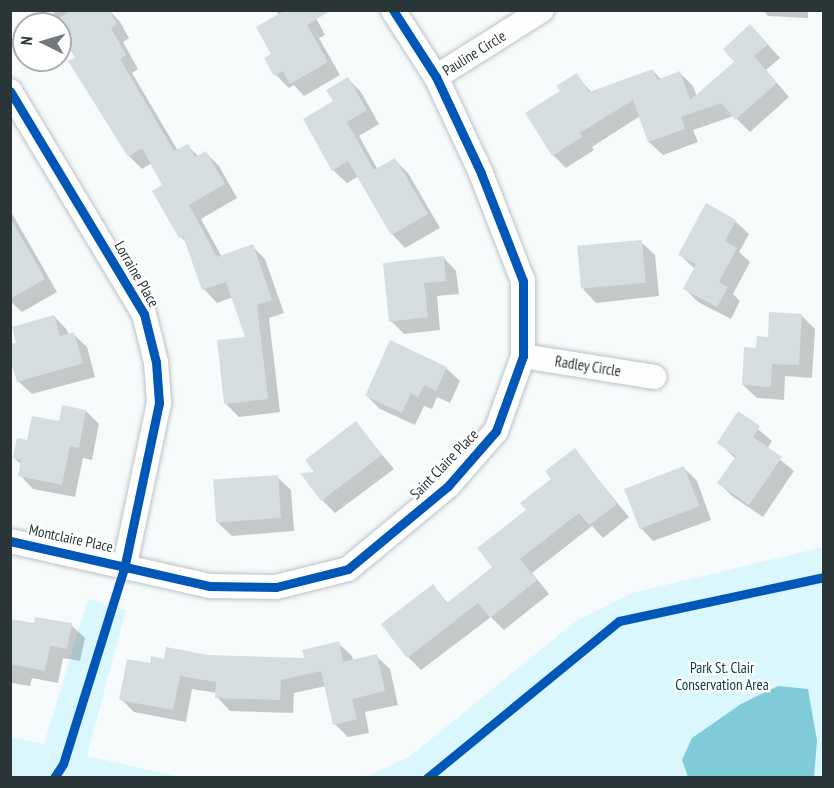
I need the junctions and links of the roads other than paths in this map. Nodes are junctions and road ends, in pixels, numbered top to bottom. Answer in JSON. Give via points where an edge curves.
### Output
{"nodes":[{"id":1,"x":393,"y":10,"type":"edge"},
{"id":2,"x":542,"y":10,"type":"edge"},
{"id":3,"x":436,"y":77,"type":"junction"},
{"id":4,"x":10,"y":91,"type":"edge"},
{"id":5,"x":523,"y":356,"type":"junction"},
{"id":6,"x":654,"y":376,"type":"dead end"},
{"id":7,"x":10,"y":541,"type":"edge"},
{"id":8,"x":125,"y":564,"type":"junction"}],
"edges":[{"from":1,"to":3,"type":"street","name":"Saint Claire Place"},
{"from":2,"to":3,"type":"street","name":"Pauline Circle"},
{"from":3,"to":5,"type":"street","name":"Saint Claire Place","via":[[481,173],[523,281]]},
{"from":4,"to":8,"type":"street","name":"Lorraine Place","via":[[144,314],[156,362],[159,403]]},
{"from":5,"to":6,"type":"street","name":"Radley Circle"},
{"from":5,"to":8,"type":"street","name":"Saint Claire Place","via":[[496,431],[448,486],[348,569],[276,587],[209,586]]},
{"from":7,"to":8,"type":"street","name":"Montclaire Place"}]}
